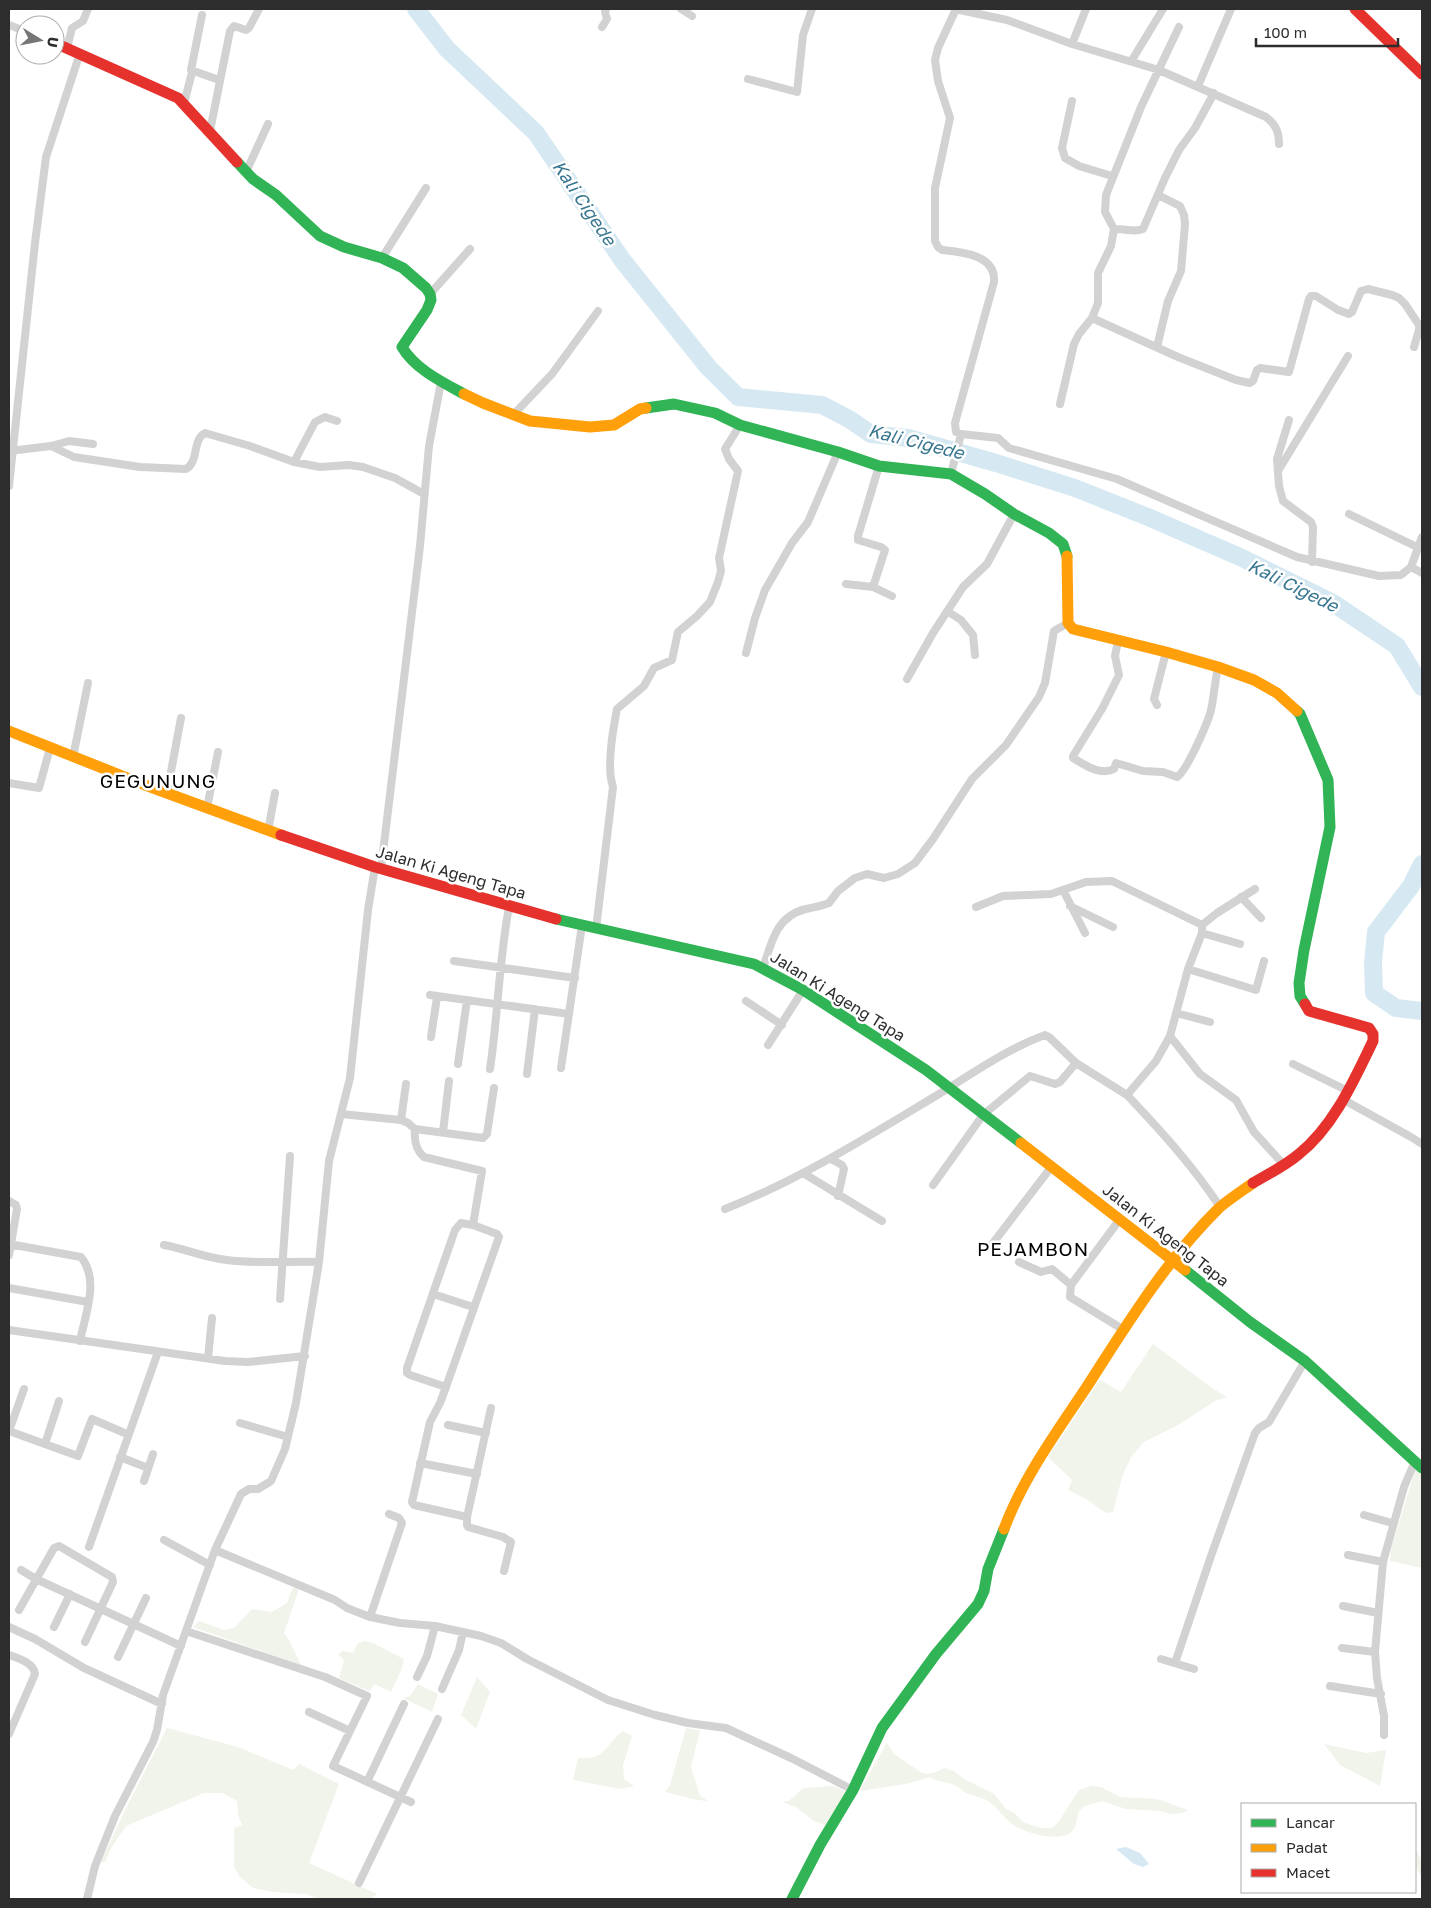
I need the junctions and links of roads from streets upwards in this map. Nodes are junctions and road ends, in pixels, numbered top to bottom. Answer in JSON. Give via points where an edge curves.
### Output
{"nodes":[{"id":1,"x":88,"y":9,"type":"edge"},
{"id":2,"x":259,"y":9,"type":"edge"},
{"id":3,"x":606,"y":9,"type":"edge"},
{"id":4,"x":681,"y":9,"type":"edge"},
{"id":5,"x":812,"y":9,"type":"edge"},
{"id":6,"x":955,"y":9,"type":"edge"},
{"id":7,"x":1086,"y":9,"type":"edge"},
{"id":8,"x":1231,"y":9,"type":"edge"},
{"id":9,"x":1355,"y":9,"type":"edge"},
{"id":10,"x":1159,"y":10,"type":"edge"},
{"id":11,"x":202,"y":15,"type":"dead end"},
{"id":12,"x":692,"y":16,"type":"dead end"},
{"id":13,"x":602,"y":27,"type":"dead end"},
{"id":14,"x":1179,"y":27,"type":"dead end"},
{"id":15,"x":1072,"y":44,"type":"junction"},
{"id":16,"x":67,"y":48,"type":"joint"},
{"id":17,"x":80,"y":53,"type":"junction"},
{"id":18,"x":1132,"y":60,"type":"junction"},
{"id":19,"x":1159,"y":70,"type":"junction"},
{"id":20,"x":192,"y":72,"type":"junction"},
{"id":21,"x":1422,"y":74,"type":"edge"},
{"id":22,"x":748,"y":79,"type":"dead end"},
{"id":23,"x":219,"y":80,"type":"junction"},
{"id":24,"x":1198,"y":86,"type":"junction"},
{"id":25,"x":1214,"y":93,"type":"junction"},
{"id":26,"x":1072,"y":101,"type":"dead end"},
{"id":27,"x":184,"y":104,"type":"junction"},
{"id":28,"x":268,"y":124,"type":"dead end"},
{"id":29,"x":210,"y":131,"type":"junction"},
{"id":30,"x":1279,"y":144,"type":"dead end"},
{"id":31,"x":246,"y":172,"type":"junction"},
{"id":32,"x":1112,"y":176,"type":"junction"},
{"id":33,"x":426,"y":188,"type":"dead end"},
{"id":34,"x":1158,"y":195,"type":"junction"},
{"id":35,"x":1114,"y":229,"type":"junction"},
{"id":36,"x":470,"y":250,"type":"dead end"},
{"id":37,"x":382,"y":258,"type":"junction"},
{"id":38,"x":430,"y":294,"type":"junction"},
{"id":39,"x":598,"y":311,"type":"dead end"},
{"id":40,"x":1092,"y":318,"type":"junction"},
{"id":41,"x":1157,"y":347,"type":"junction"},
{"id":42,"x":1414,"y":347,"type":"dead end"},
{"id":43,"x":1348,"y":356,"type":"dead end"},
{"id":44,"x":441,"y":382,"type":"junction"},
{"id":45,"x":1060,"y":404,"type":"dead end"},
{"id":46,"x":513,"y":415,"type":"junction"},
{"id":47,"x":1289,"y":420,"type":"dead end"},
{"id":48,"x":337,"y":421,"type":"dead end"},
{"id":49,"x":740,"y":425,"type":"junction"},
{"id":50,"x":961,"y":434,"type":"junction"},
{"id":51,"x":93,"y":444,"type":"dead end"},
{"id":52,"x":51,"y":446,"type":"junction"},
{"id":53,"x":10,"y":450,"type":"edge"},
{"id":54,"x":838,"y":452,"type":"junction"},
{"id":55,"x":294,"y":462,"type":"junction"},
{"id":56,"x":879,"y":466,"type":"junction"},
{"id":57,"x":951,"y":471,"type":"junction"},
{"id":58,"x":1277,"y":473,"type":"junction"},
{"id":59,"x":9,"y":486,"type":"edge"},
{"id":60,"x":424,"y":494,"type":"junction"},
{"id":61,"x":1014,"y":514,"type":"junction"},
{"id":62,"x":1349,"y":514,"type":"dead end"},
{"id":63,"x":1422,"y":537,"type":"edge"},
{"id":64,"x":1419,"y":548,"type":"junction"},
{"id":65,"x":1312,"y":562,"type":"junction"},
{"id":66,"x":1411,"y":567,"type":"junction"},
{"id":67,"x":1422,"y":574,"type":"edge"},
{"id":68,"x":846,"y":584,"type":"dead end"},
{"id":69,"x":873,"y":588,"type":"junction"},
{"id":70,"x":892,"y":596,"type":"dead end"},
{"id":71,"x":946,"y":611,"type":"junction"},
{"id":72,"x":1068,"y":623,"type":"junction"},
{"id":73,"x":1118,"y":642,"type":"junction"},
{"id":74,"x":1166,"y":652,"type":"junction"},
{"id":75,"x":746,"y":653,"type":"dead end"},
{"id":76,"x":976,"y":655,"type":"dead end"},
{"id":77,"x":1218,"y":667,"type":"junction"},
{"id":78,"x":907,"y":679,"type":"dead end"},
{"id":79,"x":88,"y":683,"type":"dead end"},
{"id":80,"x":1157,"y":705,"type":"dead end"},
{"id":81,"x":181,"y":718,"type":"dead end"},
{"id":82,"x":9,"y":731,"type":"edge"},
{"id":83,"x":50,"y":748,"type":"junction"},
{"id":84,"x":218,"y":752,"type":"dead end"},
{"id":85,"x":73,"y":757,"type":"junction"},
{"id":86,"x":9,"y":783,"type":"edge"},
{"id":87,"x":167,"y":793,"type":"junction"},
{"id":88,"x":275,"y":793,"type":"dead end"},
{"id":89,"x":207,"y":808,"type":"junction"},
{"id":90,"x":268,"y":831,"type":"junction"},
{"id":91,"x":378,"y":868,"type":"junction"},
{"id":92,"x":1254,"y":889,"type":"dead end"},
{"id":93,"x":1064,"y":890,"type":"junction"},
{"id":94,"x":1241,"y":898,"type":"junction"},
{"id":95,"x":1070,"y":906,"type":"junction"},
{"id":96,"x":509,"y":907,"type":"junction"},
{"id":97,"x":976,"y":907,"type":"dead end"},
{"id":98,"x":1261,"y":918,"type":"dead end"},
{"id":99,"x":582,"y":925,"type":"junction"},
{"id":100,"x":1113,"y":927,"type":"dead end"},
{"id":101,"x":596,"y":929,"type":"junction"},
{"id":102,"x":1202,"y":929,"type":"junction"},
{"id":103,"x":1085,"y":933,"type":"dead end"},
{"id":104,"x":1240,"y":944,"type":"dead end"},
{"id":105,"x":454,"y":961,"type":"dead end"},
{"id":106,"x":1264,"y":961,"type":"dead end"},
{"id":107,"x":500,"y":967,"type":"junction"},
{"id":108,"x":1188,"y":968,"type":"junction"},
{"id":109,"x":763,"y":969,"type":"junction"},
{"id":110,"x":575,"y":978,"type":"junction"},
{"id":111,"x":803,"y":990,"type":"junction"},
{"id":112,"x":467,"y":1000,"type":"junction"},
{"id":113,"x":746,"y":1001,"type":"dead end"},
{"id":114,"x":498,"y":1005,"type":"junction"},
{"id":115,"x":535,"y":1009,"type":"junction"},
{"id":116,"x":1176,"y":1013,"type":"junction"},
{"id":117,"x":570,"y":1014,"type":"junction"},
{"id":118,"x":1210,"y":1022,"type":"dead end"},
{"id":119,"x":782,"y":1025,"type":"junction"},
{"id":120,"x":1170,"y":1036,"type":"junction"},
{"id":121,"x":431,"y":1037,"type":"dead end"},
{"id":122,"x":768,"y":1045,"type":"dead end"},
{"id":123,"x":1076,"y":1063,"type":"junction"},
{"id":124,"x":458,"y":1064,"type":"dead end"},
{"id":125,"x":1293,"y":1064,"type":"dead end"},
{"id":126,"x":561,"y":1068,"type":"dead end"},
{"id":127,"x":490,"y":1069,"type":"dead end"},
{"id":128,"x":527,"y":1074,"type":"dead end"},
{"id":129,"x":449,"y":1081,"type":"dead end"},
{"id":130,"x":406,"y":1084,"type":"dead end"},
{"id":131,"x":494,"y":1088,"type":"dead end"},
{"id":132,"x":948,"y":1088,"type":"junction"},
{"id":133,"x":1127,"y":1096,"type":"junction"},
{"id":134,"x":1346,"y":1096,"type":"junction"},
{"id":135,"x":341,"y":1114,"type":"junction"},
{"id":136,"x":983,"y":1114,"type":"junction"},
{"id":137,"x":401,"y":1120,"type":"junction"},
{"id":138,"x":415,"y":1129,"type":"junction"},
{"id":139,"x":443,"y":1132,"type":"junction"},
{"id":140,"x":1422,"y":1144,"type":"edge"},
{"id":141,"x":290,"y":1156,"type":"dead end"},
{"id":142,"x":831,"y":1159,"type":"junction"},
{"id":143,"x":1052,"y":1166,"type":"junction"},
{"id":144,"x":1284,"y":1166,"type":"junction"},
{"id":145,"x":803,"y":1173,"type":"junction"},
{"id":146,"x":933,"y":1185,"type":"dead end"},
{"id":147,"x":838,"y":1196,"type":"junction"},
{"id":148,"x":9,"y":1201,"type":"edge"},
{"id":149,"x":1220,"y":1207,"type":"junction"},
{"id":150,"x":725,"y":1209,"type":"dead end"},
{"id":151,"x":1120,"y":1219,"type":"junction"},
{"id":152,"x":882,"y":1221,"type":"dead end"},
{"id":153,"x":473,"y":1226,"type":"junction"},
{"id":154,"x":10,"y":1244,"type":"edge"},
{"id":155,"x":164,"y":1245,"type":"dead end"},
{"id":156,"x":990,"y":1247,"type":"dead end"},
{"id":157,"x":9,"y":1255,"type":"edge"},
{"id":158,"x":284,"y":1261,"type":"junction"},
{"id":159,"x":1172,"y":1261,"type":"junction"},
{"id":160,"x":320,"y":1262,"type":"junction"},
{"id":161,"x":1019,"y":1262,"type":"dead end"},
{"id":162,"x":1071,"y":1285,"type":"junction"},
{"id":163,"x":9,"y":1288,"type":"edge"},
{"id":164,"x":433,"y":1294,"type":"junction"},
{"id":165,"x":280,"y":1299,"type":"dead end"},
{"id":166,"x":88,"y":1302,"type":"junction"},
{"id":167,"x":474,"y":1307,"type":"junction"},
{"id":168,"x":212,"y":1318,"type":"dead end"},
{"id":169,"x":9,"y":1330,"type":"edge"},
{"id":170,"x":1124,"y":1330,"type":"junction"},
{"id":171,"x":80,"y":1341,"type":"junction"},
{"id":172,"x":158,"y":1352,"type":"junction"},
{"id":173,"x":305,"y":1356,"type":"junction"},
{"id":174,"x":208,"y":1358,"type":"junction"},
{"id":175,"x":1305,"y":1361,"type":"junction"},
{"id":176,"x":446,"y":1386,"type":"junction"},
{"id":177,"x":24,"y":1389,"type":"dead end"},
{"id":178,"x":59,"y":1401,"type":"dead end"},
{"id":179,"x":491,"y":1408,"type":"dead end"},
{"id":180,"x":240,"y":1423,"type":"dead end"},
{"id":181,"x":448,"y":1425,"type":"dead end"},
{"id":182,"x":9,"y":1431,"type":"edge"},
{"id":183,"x":486,"y":1433,"type":"junction"},
{"id":184,"x":128,"y":1434,"type":"junction"},
{"id":185,"x":288,"y":1437,"type":"junction"},
{"id":186,"x":45,"y":1444,"type":"junction"},
{"id":187,"x":153,"y":1454,"type":"dead end"},
{"id":188,"x":120,"y":1457,"type":"junction"},
{"id":189,"x":420,"y":1463,"type":"junction"},
{"id":190,"x":1418,"y":1464,"type":"edge"},
{"id":191,"x":148,"y":1468,"type":"junction"},
{"id":192,"x":477,"y":1474,"type":"junction"},
{"id":193,"x":144,"y":1481,"type":"dead end"},
{"id":194,"x":389,"y":1514,"type":"dead end"},
{"id":195,"x":1364,"y":1515,"type":"dead end"},
{"id":196,"x":467,"y":1517,"type":"junction"},
{"id":197,"x":1392,"y":1523,"type":"junction"},
{"id":198,"x":164,"y":1540,"type":"dead end"},
{"id":199,"x":88,"y":1547,"type":"dead end"},
{"id":200,"x":215,"y":1550,"type":"junction"},
{"id":201,"x":1348,"y":1555,"type":"dead end"},
{"id":202,"x":1383,"y":1562,"type":"junction"},
{"id":203,"x":210,"y":1565,"type":"junction"},
{"id":204,"x":21,"y":1570,"type":"dead end"},
{"id":205,"x":504,"y":1572,"type":"dead end"},
{"id":206,"x":36,"y":1579,"type":"junction"},
{"id":207,"x":70,"y":1594,"type":"junction"},
{"id":208,"x":146,"y":1598,"type":"dead end"},
{"id":209,"x":1342,"y":1606,"type":"dead end"},
{"id":210,"x":100,"y":1609,"type":"junction"},
{"id":211,"x":19,"y":1610,"type":"dead end"},
{"id":212,"x":1378,"y":1614,"type":"junction"},
{"id":213,"x":370,"y":1617,"type":"junction"},
{"id":214,"x":134,"y":1624,"type":"junction"},
{"id":215,"x":435,"y":1626,"type":"junction"},
{"id":216,"x":9,"y":1627,"type":"edge"},
{"id":217,"x":54,"y":1627,"type":"dead end"},
{"id":218,"x":186,"y":1631,"type":"junction"},
{"id":219,"x":463,"y":1632,"type":"junction"},
{"id":220,"x":85,"y":1642,"type":"dead end"},
{"id":221,"x":181,"y":1646,"type":"junction"},
{"id":222,"x":1342,"y":1648,"type":"dead end"},
{"id":223,"x":1375,"y":1652,"type":"junction"},
{"id":224,"x":9,"y":1655,"type":"edge"},
{"id":225,"x":118,"y":1657,"type":"dead end"},
{"id":226,"x":1161,"y":1659,"type":"dead end"},
{"id":227,"x":1175,"y":1663,"type":"junction"},
{"id":228,"x":1194,"y":1669,"type":"dead end"},
{"id":229,"x":417,"y":1677,"type":"dead end"},
{"id":230,"x":1330,"y":1686,"type":"dead end"},
{"id":231,"x":442,"y":1688,"type":"dead end"},
{"id":232,"x":1381,"y":1694,"type":"junction"},
{"id":233,"x":162,"y":1704,"type":"junction"},
{"id":234,"x":404,"y":1704,"type":"dead end"},
{"id":235,"x":309,"y":1712,"type":"dead end"},
{"id":236,"x":438,"y":1720,"type":"dead end"},
{"id":237,"x":10,"y":1730,"type":"edge"},
{"id":238,"x":350,"y":1731,"type":"junction"},
{"id":239,"x":1384,"y":1736,"type":"dead end"},
{"id":240,"x":367,"y":1782,"type":"junction"},
{"id":241,"x":853,"y":1790,"type":"junction"},
{"id":242,"x":401,"y":1798,"type":"junction"},
{"id":243,"x":411,"y":1802,"type":"dead end"},
{"id":244,"x":359,"y":1883,"type":"dead end"},
{"id":245,"x":87,"y":1899,"type":"edge"},
{"id":246,"x":792,"y":1899,"type":"edge"}],
"edges":[{"from":1,"to":16,"type":"street","via":[[84,20],[72,28]]},
{"from":2,"to":23,"type":"street","via":[[249,28],[232,28]]},
{"from":3,"to":13,"type":"street","via":[[608,19]]},
{"from":4,"to":12,"type":"street"},
{"from":5,"to":22,"type":"street","via":[[803,35],[797,92]]},
{"from":6,"to":15,"type":"street","via":[[1007,20]]},
{"from":6,"to":50,"type":"street","via":[[935,60],[950,118],[935,188],[936,241],[942,250],[976,255],[995,272],[954,423],[956,432]]},
{"from":7,"to":15,"type":"street"},
{"from":8,"to":24,"type":"street"},
{"from":9,"to":21,"type":"street"},
{"from":10,"to":18,"type":"street"},
{"from":11,"to":20,"type":"street"},
{"from":14,"to":19,"type":"street"},
{"from":15,"to":18,"type":"street"},
{"from":16,"to":17,"type":"street"},
{"from":17,"to":27,"type":"street","via":[[171,94]]},
{"from":17,"to":53,"type":"street","via":[[46,157]]},
{"from":18,"to":19,"type":"street"},
{"from":19,"to":24,"type":"street"},
{"from":19,"to":32,"type":"street"},
{"from":20,"to":23,"type":"street"},
{"from":20,"to":27,"type":"street"},
{"from":23,"to":29,"type":"street"},
{"from":24,"to":25,"type":"street"},
{"from":25,"to":30,"type":"street","via":[[1274,123],[1279,133]]},
{"from":25,"to":34,"type":"street","via":[[1196,128],[1179,150]]},
{"from":26,"to":32,"type":"street","via":[[1062,148],[1065,158]]},
{"from":27,"to":29,"type":"street"},
{"from":28,"to":31,"type":"street"},
{"from":29,"to":31,"type":"street"},
{"from":31,"to":37,"type":"street","via":[[320,236]]},
{"from":32,"to":35,"type":"street","via":[[1104,208]]},
{"from":33,"to":37,"type":"street"},
{"from":34,"to":35,"type":"street","via":[[1142,229]]},
{"from":34,"to":41,"type":"street","via":[[1180,206],[1185,224],[1182,271],[1168,301]]},
{"from":35,"to":40,"type":"street","via":[[1111,246],[1098,273],[1098,303]]},
{"from":36,"to":38,"type":"street"},
{"from":37,"to":38,"type":"street","via":[[403,268]]},
{"from":38,"to":44,"type":"street","via":[[427,310],[402,348],[408,357]]},
{"from":39,"to":46,"type":"street","via":[[552,374]]},
{"from":40,"to":41,"type":"street"},
{"from":40,"to":45,"type":"street","via":[[1074,344]]},
{"from":41,"to":42,"type":"street","via":[[1248,383],[1253,381],[1256,370],[1260,368],[1288,373],[1309,297],[1314,295],[1349,314],[1364,288],[1396,296],[1405,304],[1418,325]]},
{"from":43,"to":58,"type":"street"},
{"from":44,"to":46,"type":"street"},
{"from":44,"to":60,"type":"street"},
{"from":46,"to":49,"type":"street","via":[[530,421],[590,427],[614,425],[640,409],[674,404],[715,413]]},
{"from":47,"to":58,"type":"street","via":[[1277,459]]},
{"from":48,"to":55,"type":"street","via":[[325,417],[315,422]]},
{"from":49,"to":54,"type":"street"},
{"from":49,"to":101,"type":"street","via":[[725,449],[738,471],[719,558],[721,573],[714,594],[704,609],[678,632],[672,660],[654,668],[644,686],[618,709],[614,722],[613,786]]},
{"from":50,"to":57,"type":"street"},
{"from":50,"to":65,"type":"street","via":[[998,438],[1009,448],[1117,479]]},
{"from":51,"to":52,"type":"street","via":[[69,441]]},
{"from":52,"to":53,"type":"street"},
{"from":52,"to":55,"type":"street","via":[[74,457],[186,470],[191,466],[200,437],[205,433]]},
{"from":53,"to":59,"type":"street"},
{"from":54,"to":56,"type":"street"},
{"from":54,"to":75,"type":"street","via":[[808,522],[765,590]]},
{"from":55,"to":60,"type":"street","via":[[362,467],[395,478]]},
{"from":56,"to":57,"type":"street"},
{"from":56,"to":69,"type":"street","via":[[858,536],[858,540],[885,550]]},
{"from":57,"to":61,"type":"street"},
{"from":58,"to":65,"type":"street","via":[[1283,501],[1313,527]]},
{"from":60,"to":91,"type":"street"},
{"from":61,"to":71,"type":"street","via":[[988,564],[963,587]]},
{"from":61,"to":72,"type":"street","via":[[1063,544],[1067,557]]},
{"from":62,"to":64,"type":"street"},
{"from":63,"to":64,"type":"street"},
{"from":64,"to":66,"type":"street"},
{"from":65,"to":66,"type":"street","via":[[1379,576],[1401,575]]},
{"from":66,"to":67,"type":"street"},
{"from":68,"to":69,"type":"street"},
{"from":69,"to":70,"type":"street"},
{"from":71,"to":76,"type":"street","via":[[961,620],[973,635]]},
{"from":71,"to":78,"type":"street"},
{"from":72,"to":73,"type":"street","via":[[1073,629]]},
{"from":72,"to":109,"type":"street","via":[[1054,631],[1045,683],[1028,715],[1006,745],[972,779],[915,863],[884,878],[867,874],[854,878],[829,903],[790,916],[776,929]]},
{"from":73,"to":74,"type":"street"},
{"from":73,"to":77,"type":"street","via":[[1119,674],[1073,756],[1098,770],[1109,771],[1116,763],[1143,771],[1181,774],[1210,712]]},
{"from":74,"to":77,"type":"street"},
{"from":74,"to":80,"type":"street","via":[[1154,699]]},
{"from":77,"to":134,"type":"street","via":[[1254,680],[1277,693],[1300,714],[1328,780],[1330,827],[1299,983],[1300,996],[1308,1011],[1369,1028],[1373,1034],[1373,1041]]},
{"from":79,"to":85,"type":"street"},
{"from":81,"to":87,"type":"street"},
{"from":82,"to":83,"type":"street","name":"Jalan Ki Ageng Tapa"},
{"from":83,"to":85,"type":"street","name":"Jalan Ki Ageng Tapa"},
{"from":83,"to":86,"type":"street","via":[[39,788]]},
{"from":84,"to":89,"type":"street"},
{"from":85,"to":87,"type":"street","name":"Jalan Ki Ageng Tapa"},
{"from":87,"to":89,"type":"street","name":"Jalan Ki Ageng Tapa"},
{"from":88,"to":90,"type":"street"},
{"from":89,"to":90,"type":"street","name":"Jalan Ki Ageng Tapa"},
{"from":90,"to":91,"type":"street","name":"Jalan Ki Ageng Tapa"},
{"from":91,"to":96,"type":"street","name":"Jalan Ki Ageng Tapa"},
{"from":91,"to":135,"type":"street","via":[[368,910],[350,1078]]},
{"from":92,"to":94,"type":"street"},
{"from":93,"to":95,"type":"street"},
{"from":93,"to":97,"type":"street","via":[[1042,896],[1004,896]]},
{"from":93,"to":102,"type":"street","via":[[1086,882],[1116,882]]},
{"from":94,"to":98,"type":"street"},
{"from":94,"to":102,"type":"street","via":[[1217,913]]},
{"from":95,"to":100,"type":"street"},
{"from":95,"to":103,"type":"street"},
{"from":96,"to":99,"type":"street","name":"Jalan Ki Ageng Tapa"},
{"from":96,"to":107,"type":"street"},
{"from":99,"to":101,"type":"street","name":"Jalan Ki Ageng Tapa"},
{"from":99,"to":110,"type":"street"},
{"from":101,"to":109,"type":"street","name":"Jalan Ki Ageng Tapa","via":[[725,956]]},
{"from":102,"to":104,"type":"street"},
{"from":102,"to":108,"type":"street"},
{"from":105,"to":107,"type":"street"},
{"from":106,"to":108,"type":"street","via":[[1256,990]]},
{"from":107,"to":110,"type":"street"},
{"from":107,"to":114,"type":"street"},
{"from":108,"to":116,"type":"street"},
{"from":109,"to":111,"type":"street","name":"Jalan Ki Ageng Tapa"},
{"from":110,"to":117,"type":"street"},
{"from":111,"to":119,"type":"street"},
{"from":111,"to":132,"type":"street","name":"Jalan Ki Ageng Tapa","via":[[926,1070]]},
{"from":112,"to":114,"type":"street"},
{"from":112,"to":121,"type":"street","via":[[433,996]]},
{"from":112,"to":124,"type":"street"},
{"from":113,"to":119,"type":"street"},
{"from":114,"to":115,"type":"street"},
{"from":114,"to":127,"type":"street"},
{"from":115,"to":117,"type":"street"},
{"from":115,"to":128,"type":"street"},
{"from":116,"to":118,"type":"street"},
{"from":116,"to":120,"type":"street"},
{"from":117,"to":126,"type":"street"},
{"from":119,"to":122,"type":"street"},
{"from":120,"to":133,"type":"street","via":[[1156,1062]]},
{"from":120,"to":144,"type":"street","via":[[1200,1074],[1236,1100],[1254,1132]]},
{"from":123,"to":132,"type":"street","via":[[1045,1035],[997,1058]]},
{"from":123,"to":133,"type":"street"},
{"from":123,"to":136,"type":"street","via":[[1055,1084],[1030,1076]]},
{"from":125,"to":134,"type":"street"},
{"from":129,"to":139,"type":"street"},
{"from":130,"to":137,"type":"street"},
{"from":131,"to":139,"type":"street","via":[[486,1137]]},
{"from":132,"to":136,"type":"street","name":"Jalan Ki Ageng Tapa"},
{"from":132,"to":142,"type":"street"},
{"from":133,"to":149,"type":"street","via":[[1200,1177]]},
{"from":134,"to":140,"type":"street"},
{"from":134,"to":144,"type":"street","via":[[1317,1136]]},
{"from":135,"to":137,"type":"street"},
{"from":135,"to":160,"type":"street","via":[[329,1160]]},
{"from":136,"to":143,"type":"street","name":"Jalan Ki Ageng Tapa"},
{"from":136,"to":146,"type":"street"},
{"from":137,"to":138,"type":"street"},
{"from":138,"to":139,"type":"street"},
{"from":138,"to":153,"type":"street","via":[[415,1144],[424,1157],[482,1171]]},
{"from":141,"to":158,"type":"street"},
{"from":142,"to":145,"type":"street"},
{"from":142,"to":147,"type":"street","via":[[844,1169]]},
{"from":143,"to":151,"type":"street","name":"Jalan Ki Ageng Tapa"},
{"from":143,"to":156,"type":"street"},
{"from":144,"to":149,"type":"street"},
{"from":145,"to":147,"type":"street"},
{"from":145,"to":150,"type":"street"},
{"from":147,"to":152,"type":"street"},
{"from":148,"to":154,"type":"street","via":[[17,1209]]},
{"from":149,"to":159,"type":"street"},
{"from":151,"to":159,"type":"street","name":"Jalan Ki Ageng Tapa"},
{"from":151,"to":162,"type":"street"},
{"from":153,"to":164,"type":"street","via":[[461,1223],[455,1230]]},
{"from":153,"to":167,"type":"street","via":[[499,1237]]},
{"from":154,"to":157,"type":"street"},
{"from":154,"to":166,"type":"street","via":[[81,1257],[88,1265],[90,1275]]},
{"from":155,"to":158,"type":"street","via":[[226,1260],[250,1263]]},
{"from":158,"to":160,"type":"street"},
{"from":158,"to":165,"type":"street"},
{"from":159,"to":170,"type":"street"},
{"from":159,"to":175,"type":"street","name":"Jalan Ki Ageng Tapa"},
{"from":160,"to":173,"type":"street"},
{"from":161,"to":162,"type":"street","via":[[1041,1272],[1052,1270]]},
{"from":162,"to":170,"type":"street","via":[[1070,1297]]},
{"from":163,"to":166,"type":"street"},
{"from":164,"to":167,"type":"street"},
{"from":164,"to":176,"type":"street","via":[[407,1372]]},
{"from":166,"to":171,"type":"street"},
{"from":167,"to":176,"type":"street"},
{"from":168,"to":174,"type":"street"},
{"from":169,"to":171,"type":"street"},
{"from":170,"to":241,"type":"street","via":[[1013,1505],[988,1568],[978,1604],[936,1654],[882,1728]]},
{"from":171,"to":172,"type":"street"},
{"from":172,"to":174,"type":"street"},
{"from":172,"to":184,"type":"street"},
{"from":173,"to":174,"type":"street","via":[[248,1362]]},
{"from":173,"to":185,"type":"street"},
{"from":175,"to":190,"type":"street","name":"Jalan Ki Ageng Tapa"},
{"from":175,"to":227,"type":"street","via":[[1269,1422],[1255,1433]]},
{"from":176,"to":189,"type":"street","via":[[430,1422]]},
{"from":177,"to":182,"type":"street"},
{"from":178,"to":186,"type":"street"},
{"from":179,"to":183,"type":"street"},
{"from":180,"to":185,"type":"street"},
{"from":181,"to":183,"type":"street"},
{"from":182,"to":186,"type":"street"},
{"from":183,"to":192,"type":"street"},
{"from":184,"to":186,"type":"street","via":[[92,1419],[78,1456]]},
{"from":184,"to":188,"type":"street"},
{"from":185,"to":200,"type":"street","via":[[271,1481],[242,1494]]},
{"from":187,"to":191,"type":"street"},
{"from":188,"to":191,"type":"street"},
{"from":188,"to":199,"type":"street"},
{"from":189,"to":192,"type":"street"},
{"from":189,"to":196,"type":"street","via":[[414,1505]]},
{"from":190,"to":197,"type":"street","via":[[1404,1487]]},
{"from":191,"to":193,"type":"street"},
{"from":192,"to":196,"type":"street"},
{"from":194,"to":213,"type":"street","via":[[402,1523]]},
{"from":195,"to":197,"type":"street"},
{"from":196,"to":205,"type":"street","via":[[468,1527],[511,1542]]},
{"from":197,"to":202,"type":"street"},
{"from":198,"to":203,"type":"street"},
{"from":200,"to":203,"type":"street"},
{"from":200,"to":213,"type":"street"},
{"from":201,"to":202,"type":"street"},
{"from":202,"to":212,"type":"street"},
{"from":203,"to":218,"type":"street"},
{"from":204,"to":206,"type":"street"},
{"from":206,"to":207,"type":"street"},
{"from":206,"to":210,"type":"street","via":[[54,1548],[59,1546],[112,1577],[113,1582]]},
{"from":206,"to":211,"type":"street"},
{"from":207,"to":210,"type":"street"},
{"from":207,"to":217,"type":"street"},
{"from":208,"to":214,"type":"street"},
{"from":209,"to":212,"type":"street"},
{"from":210,"to":214,"type":"street"},
{"from":210,"to":220,"type":"street"},
{"from":212,"to":223,"type":"street"},
{"from":213,"to":215,"type":"street"},
{"from":214,"to":221,"type":"street"},
{"from":214,"to":225,"type":"street"},
{"from":215,"to":219,"type":"street"},
{"from":215,"to":229,"type":"street"},
{"from":216,"to":233,"type":"street","via":[[84,1668]]},
{"from":218,"to":221,"type":"street"},
{"from":218,"to":238,"type":"street","via":[[325,1677],[367,1696]]},
{"from":219,"to":231,"type":"street","via":[[459,1650]]},
{"from":219,"to":241,"type":"street","via":[[501,1643],[608,1700],[680,1721],[726,1728]]},
{"from":221,"to":233,"type":"street"},
{"from":222,"to":223,"type":"street"},
{"from":223,"to":232,"type":"street"},
{"from":224,"to":237,"type":"street","via":[[35,1671]]},
{"from":226,"to":227,"type":"street"},
{"from":227,"to":228,"type":"street"},
{"from":230,"to":232,"type":"street"},
{"from":232,"to":239,"type":"street"},
{"from":233,"to":245,"type":"street","via":[[158,1730],[115,1816],[95,1866]]},
{"from":234,"to":240,"type":"street"},
{"from":235,"to":238,"type":"street"},
{"from":236,"to":242,"type":"street"},
{"from":238,"to":240,"type":"street","via":[[333,1766]]},
{"from":240,"to":242,"type":"street"},
{"from":241,"to":246,"type":"street"},
{"from":242,"to":243,"type":"street"},
{"from":242,"to":244,"type":"street"}]}
